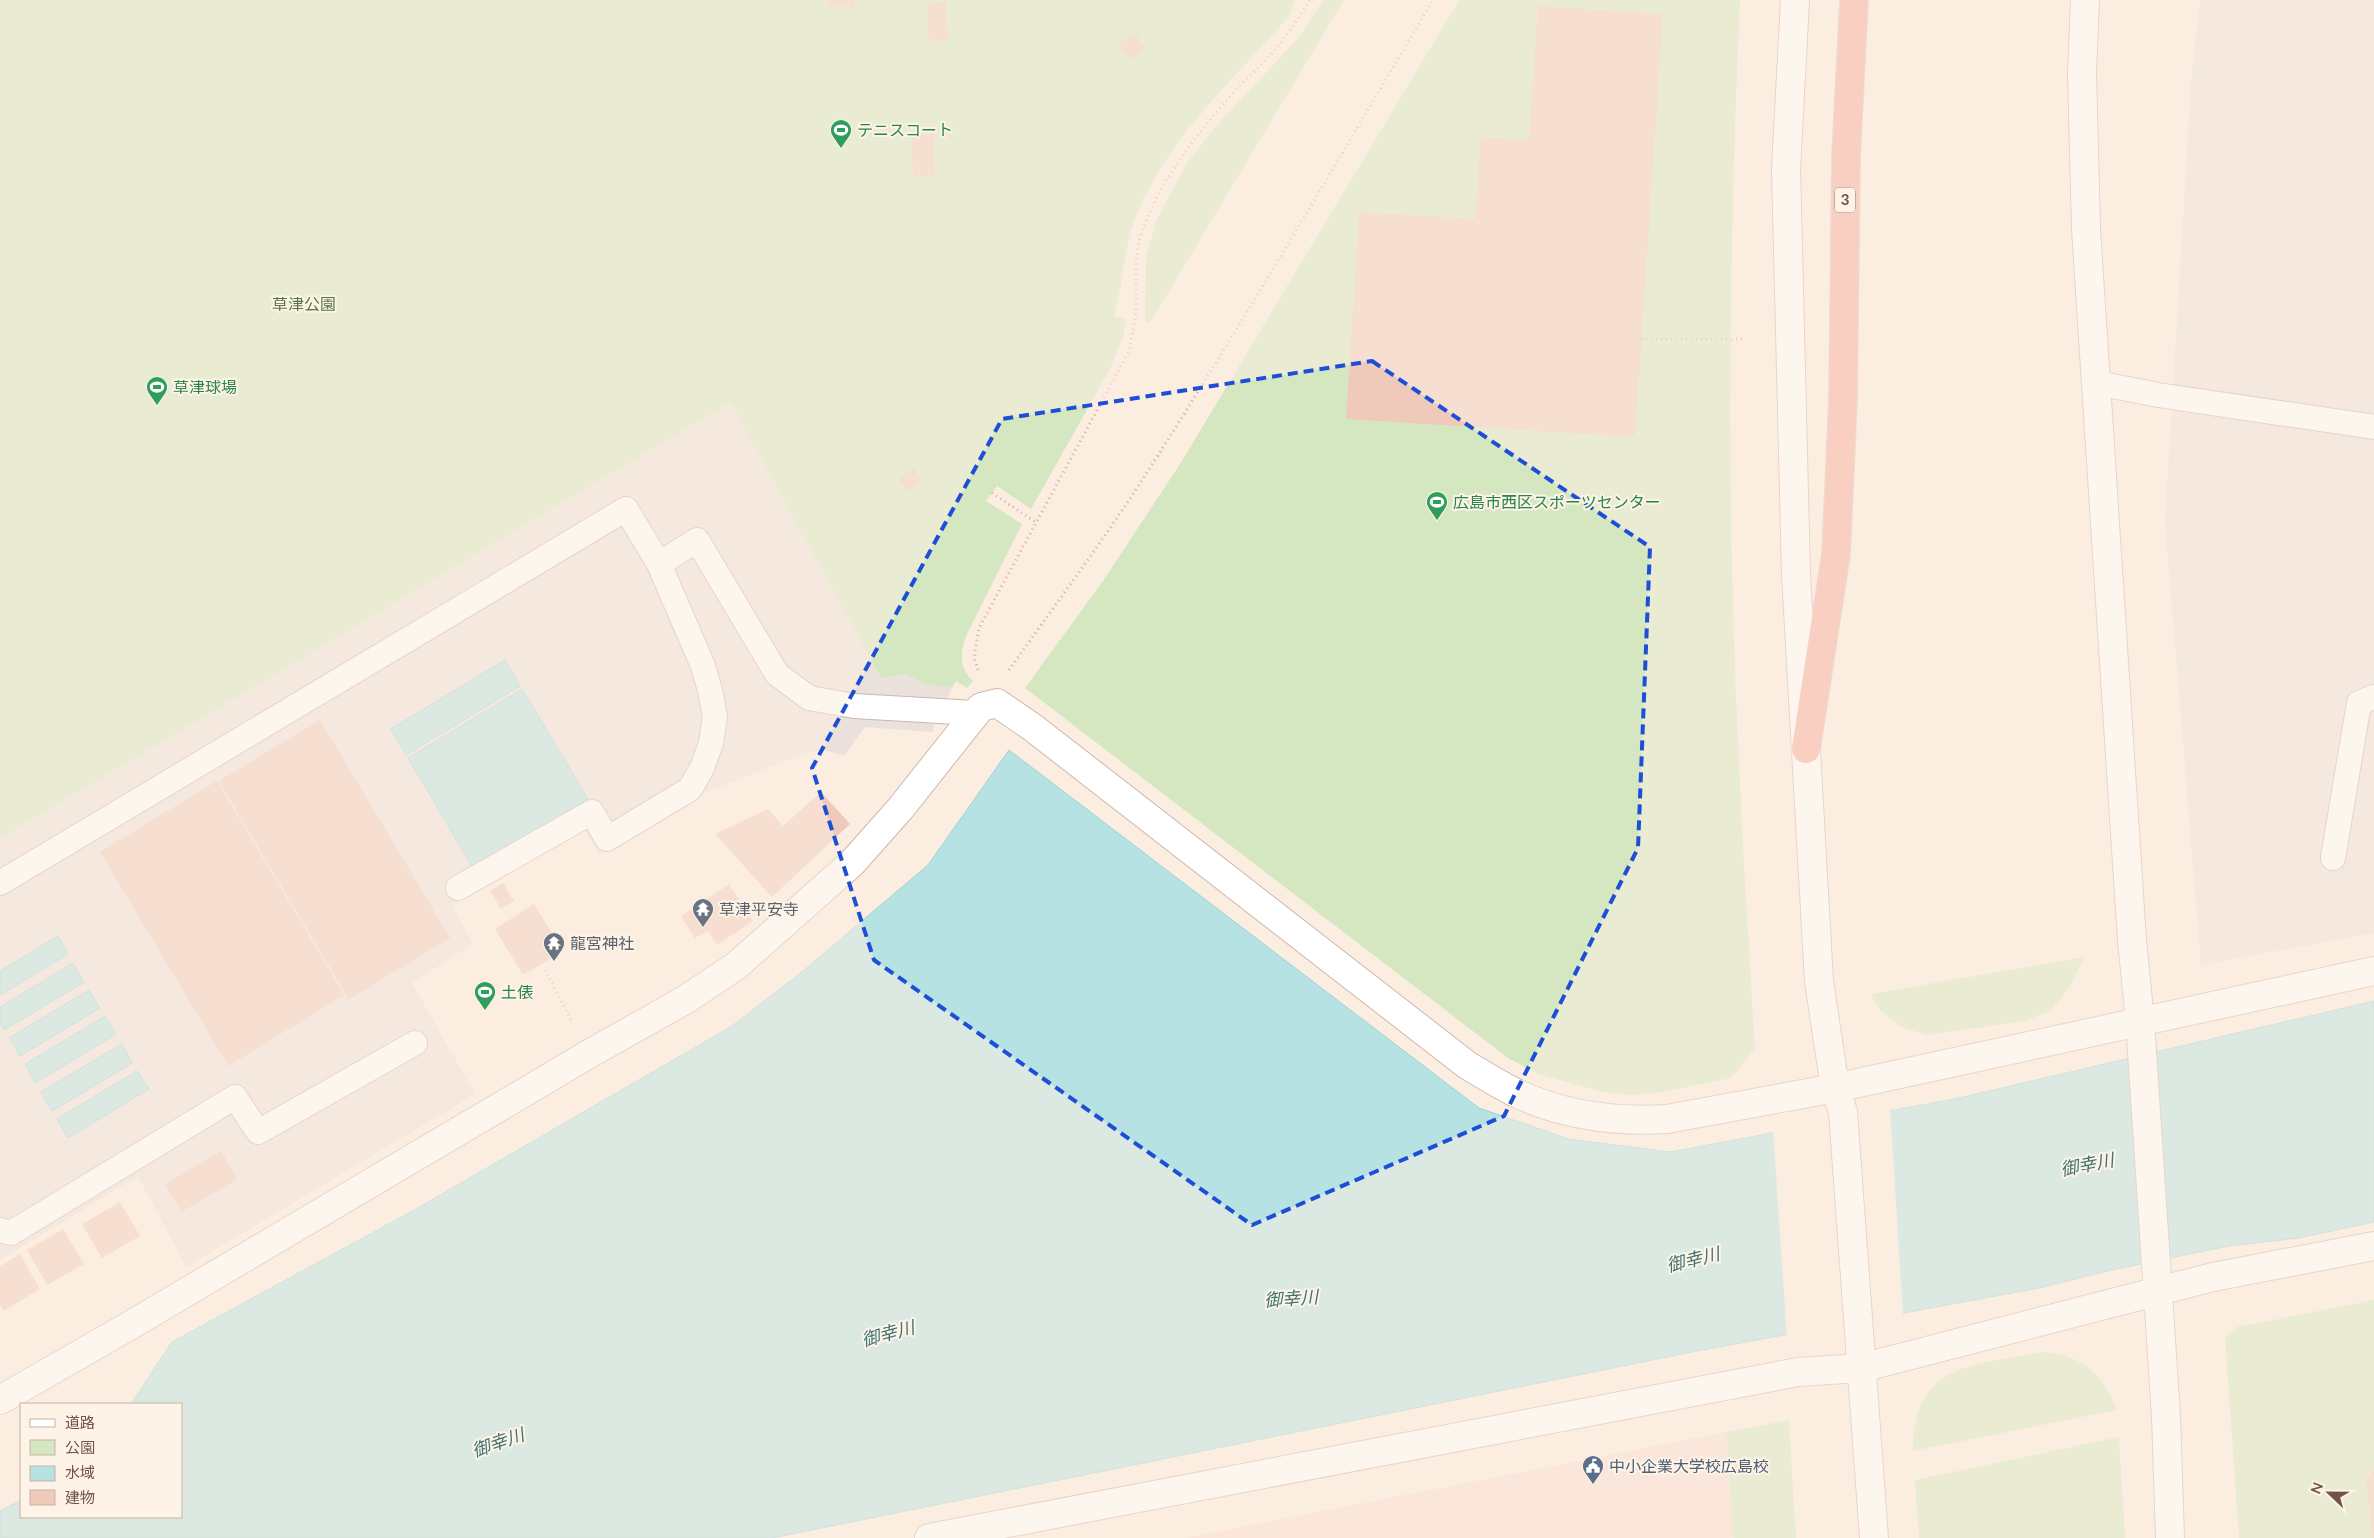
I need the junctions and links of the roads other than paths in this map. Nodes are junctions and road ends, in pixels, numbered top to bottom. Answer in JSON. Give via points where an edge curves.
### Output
{"nodes":[{"id":1,"x":1795,"y":0,"type":"edge"},
{"id":2,"x":1854,"y":0,"type":"edge"},
{"id":3,"x":2085,"y":0,"type":"edge"},
{"id":4,"x":2097,"y":383,"type":"junction"},
{"id":5,"x":2374,"y":427,"type":"edge"},
{"id":6,"x":659,"y":564,"type":"junction"},
{"id":7,"x":2374,"y":697,"type":"edge"},
{"id":8,"x":986,"y":708,"type":"junction"},
{"id":9,"x":1806,"y":749,"type":"junction"},
{"id":10,"x":2333,"y":858,"type":"dead end"},
{"id":11,"x":0,"y":883,"type":"edge"},
{"id":12,"x":458,"y":888,"type":"dead end"},
{"id":13,"x":2374,"y":971,"type":"edge"},
{"id":14,"x":2140,"y":1021,"type":"junction"},
{"id":15,"x":416,"y":1043,"type":"dead end"},
{"id":16,"x":1839,"y":1100,"type":"junction"},
{"id":17,"x":0,"y":1230,"type":"edge"},
{"id":18,"x":2374,"y":1246,"type":"edge"},
{"id":19,"x":2157,"y":1292,"type":"junction"},
{"id":20,"x":1861,"y":1368,"type":"junction"},
{"id":21,"x":0,"y":1400,"type":"edge"},
{"id":22,"x":1018,"y":1530,"type":"edge"},
{"id":23,"x":929,"y":1538,"type":"edge"},
{"id":24,"x":1874,"y":1538,"type":"edge"},
{"id":25,"x":2170,"y":1538,"type":"edge"}],
"edges":[{"from":1,"to":9,"type":"street","via":[[1786,169],[1796,574]]},
{"from":2,"to":9,"type":"highway","number":"3","via":[[1846,157],[1843,400],[1836,554]]},
{"from":3,"to":4,"type":"street","via":[[2082,72],[2086,229]]},
{"from":4,"to":5,"type":"lane"},
{"from":4,"to":14,"type":"street","via":[[2132,941]]},
{"from":6,"to":8,"type":"lane","via":[[697,540],[777,674],[809,698],[854,706]]},
{"from":6,"to":11,"type":"lane","via":[[626,509]]},
{"from":6,"to":12,"type":"lane","via":[[703,666],[715,717],[702,768],[690,789],[607,839],[592,812]]},
{"from":7,"to":10,"type":"lane","via":[[2359,702]]},
{"from":8,"to":16,"type":"street","via":[[1047,739],[1467,1065],[1514,1092],[1592,1116],[1643,1121]]},
{"from":8,"to":21,"type":"street","via":[[852,862],[736,966],[685,1000]]},
{"from":9,"to":16,"type":"street","via":[[1820,982]]},
{"from":13,"to":14,"type":"street"},
{"from":14,"to":16,"type":"street"},
{"from":14,"to":19,"type":"street"},
{"from":15,"to":17,"type":"lane","via":[[258,1132],[235,1097],[11,1233]]},
{"from":16,"to":20,"type":"street"},
{"from":18,"to":19,"type":"street","via":[[2213,1277]]},
{"from":19,"to":20,"type":"street"},
{"from":19,"to":25,"type":"street"},
{"from":20,"to":22,"type":"street","via":[[1798,1372]]},
{"from":20,"to":24,"type":"street"},
{"from":22,"to":23,"type":"street"}]}
